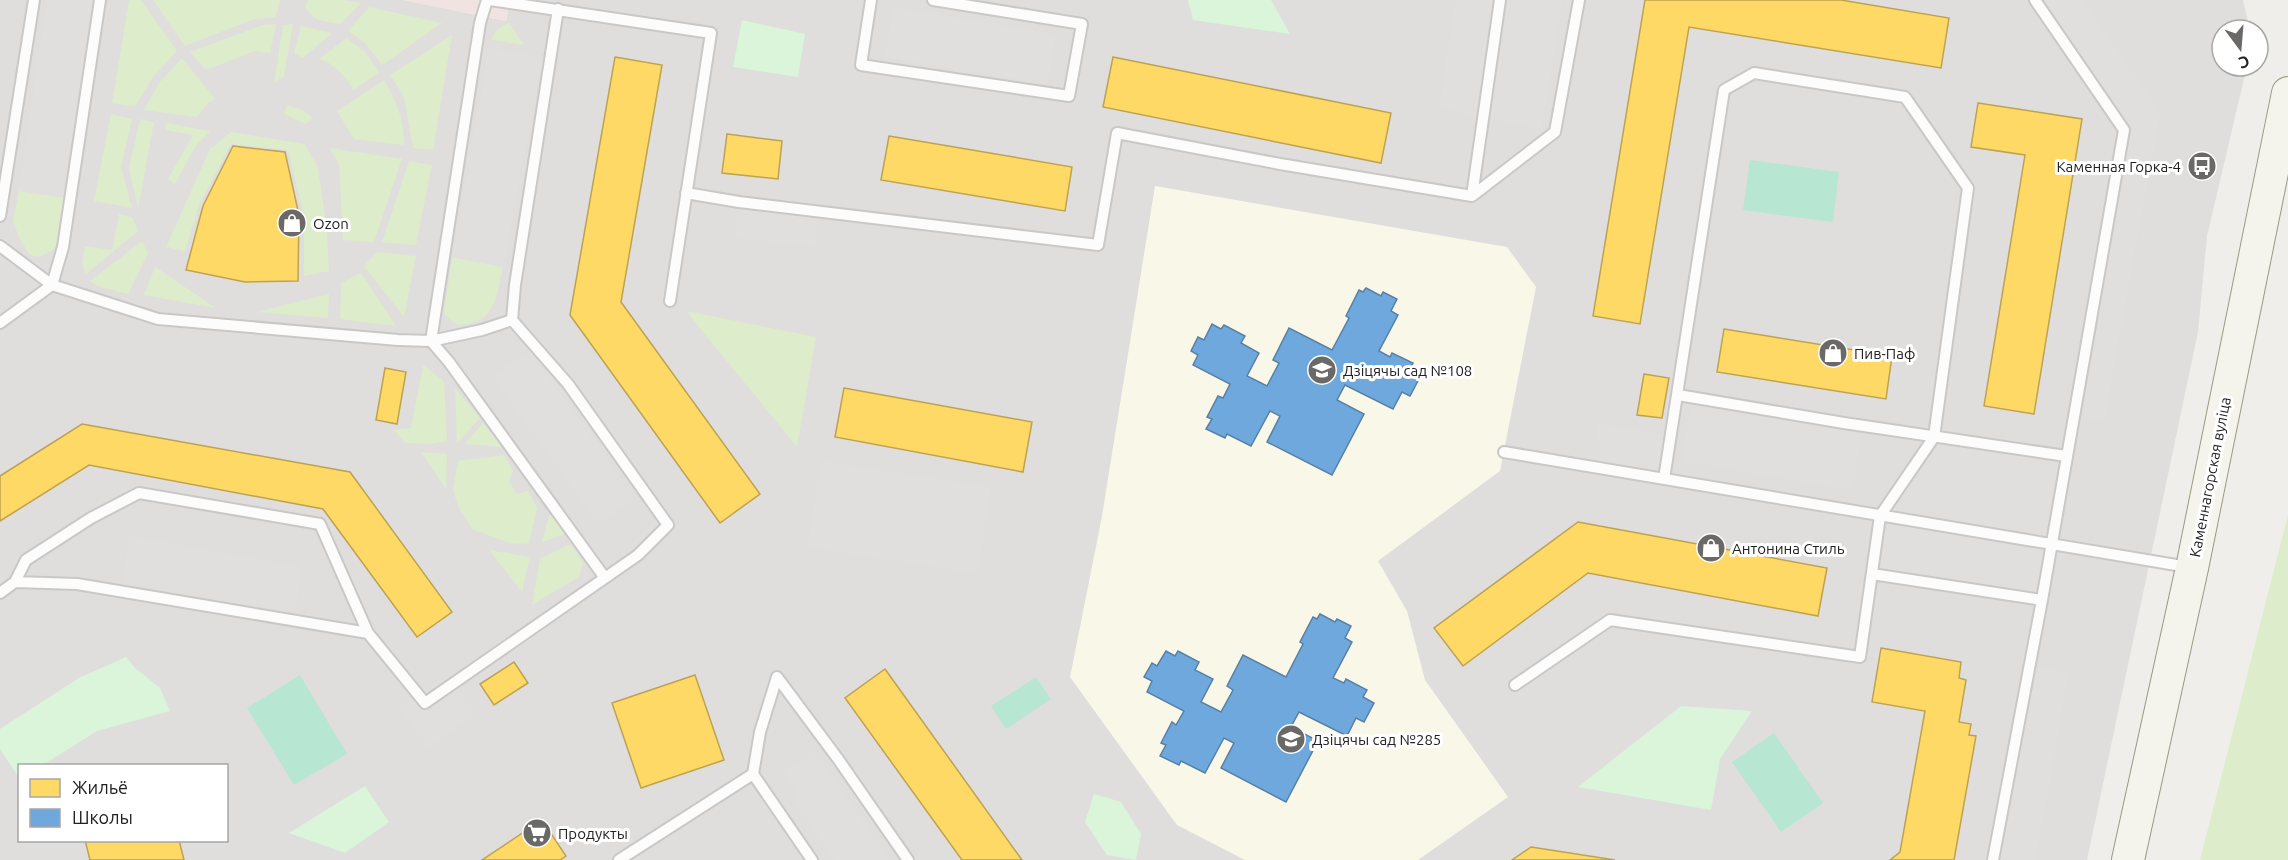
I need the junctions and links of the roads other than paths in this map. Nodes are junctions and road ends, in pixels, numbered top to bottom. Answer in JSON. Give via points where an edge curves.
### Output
{"nodes":[{"id":1,"x":34,"y":0,"type":"edge"},
{"id":2,"x":100,"y":0,"type":"edge"},
{"id":3,"x":489,"y":0,"type":"edge"},
{"id":4,"x":871,"y":0,"type":"edge"},
{"id":5,"x":933,"y":0,"type":"edge"},
{"id":6,"x":1500,"y":0,"type":"edge"},
{"id":7,"x":1579,"y":0,"type":"edge"},
{"id":8,"x":2035,"y":0,"type":"edge"},
{"id":9,"x":558,"y":9,"type":"junction"},
{"id":10,"x":2288,"y":93,"type":"edge"},
{"id":11,"x":686,"y":193,"type":"junction"},
{"id":12,"x":1472,"y":196,"type":"junction"},
{"id":13,"x":0,"y":216,"type":"edge"},
{"id":14,"x":0,"y":246,"type":"edge"},
{"id":15,"x":52,"y":285,"type":"junction"},
{"id":16,"x":670,"y":301,"type":"dead end"},
{"id":17,"x":512,"y":320,"type":"junction"},
{"id":18,"x":0,"y":323,"type":"edge"},
{"id":19,"x":431,"y":341,"type":"junction"},
{"id":20,"x":1678,"y":395,"type":"junction"},
{"id":21,"x":1934,"y":437,"type":"junction"},
{"id":22,"x":1504,"y":453,"type":"dead end"},
{"id":23,"x":2066,"y":456,"type":"junction"},
{"id":24,"x":1664,"y":479,"type":"junction"},
{"id":25,"x":1880,"y":516,"type":"junction"},
{"id":26,"x":2051,"y":544,"type":"junction"},
{"id":27,"x":2192,"y":568,"type":"junction"},
{"id":28,"x":1872,"y":574,"type":"junction"},
{"id":29,"x":605,"y":578,"type":"junction"},
{"id":30,"x":15,"y":582,"type":"junction"},
{"id":31,"x":0,"y":593,"type":"edge"},
{"id":32,"x":2042,"y":600,"type":"junction"},
{"id":33,"x":368,"y":633,"type":"junction"},
{"id":34,"x":1515,"y":685,"type":"dead end"},
{"id":35,"x":753,"y":774,"type":"junction"},
{"id":36,"x":619,"y":860,"type":"edge"},
{"id":37,"x":812,"y":860,"type":"edge"},
{"id":38,"x":908,"y":860,"type":"edge"},
{"id":39,"x":1993,"y":860,"type":"edge"},
{"id":40,"x":2128,"y":860,"type":"edge"}],
"edges":[{"from":1,"to":13,"type":"lane"},
{"from":2,"to":15,"type":"lane","via":[[63,247]]},
{"from":3,"to":9,"type":"lane"},
{"from":3,"to":19,"type":"lane","via":[[480,23]]},
{"from":4,"to":5,"type":"lane","via":[[861,65],[1069,96],[1082,24]]},
{"from":6,"to":12,"type":"lane"},
{"from":7,"to":12,"type":"lane","via":[[1555,132]]},
{"from":8,"to":23,"type":"lane","via":[[2124,130]]},
{"from":9,"to":11,"type":"lane","via":[[711,33]]},
{"from":9,"to":17,"type":"lane"},
{"from":10,"to":27,"type":"main road","name":"Каменнагорская вуліца"},
{"from":11,"to":12,"type":"lane","via":[[1098,245],[1118,133]]},
{"from":11,"to":16,"type":"lane"},
{"from":14,"to":15,"type":"lane"},
{"from":15,"to":18,"type":"lane"},
{"from":15,"to":19,"type":"lane","via":[[158,320]]},
{"from":17,"to":19,"type":"lane"},
{"from":17,"to":29,"type":"lane","via":[[568,384],[668,525],[638,555]]},
{"from":19,"to":29,"type":"lane"},
{"from":20,"to":21,"type":"lane"},
{"from":20,"to":21,"type":"lane","via":[[1724,90],[1754,73],[1905,97],[1968,188]]},
{"from":20,"to":24,"type":"lane"},
{"from":21,"to":23,"type":"lane"},
{"from":21,"to":25,"type":"lane"},
{"from":22,"to":24,"type":"lane"},
{"from":23,"to":26,"type":"lane"},
{"from":24,"to":25,"type":"lane"},
{"from":25,"to":26,"type":"lane"},
{"from":25,"to":28,"type":"lane"},
{"from":26,"to":27,"type":"lane"},
{"from":26,"to":32,"type":"lane"},
{"from":27,"to":40,"type":"main road","name":"Каменнагорская вуліца"},
{"from":28,"to":32,"type":"lane"},
{"from":28,"to":34,"type":"lane","via":[[1860,657],[1610,620]]},
{"from":29,"to":33,"type":"lane","via":[[425,703]]},
{"from":30,"to":31,"type":"lane"},
{"from":30,"to":33,"type":"lane","via":[[77,584]]},
{"from":30,"to":33,"type":"lane","via":[[26,560],[91,518],[139,494],[320,524]]},
{"from":32,"to":39,"type":"lane"},
{"from":35,"to":36,"type":"lane"},
{"from":35,"to":37,"type":"lane"},
{"from":35,"to":38,"type":"lane","via":[[760,732],[777,677]]}]}
